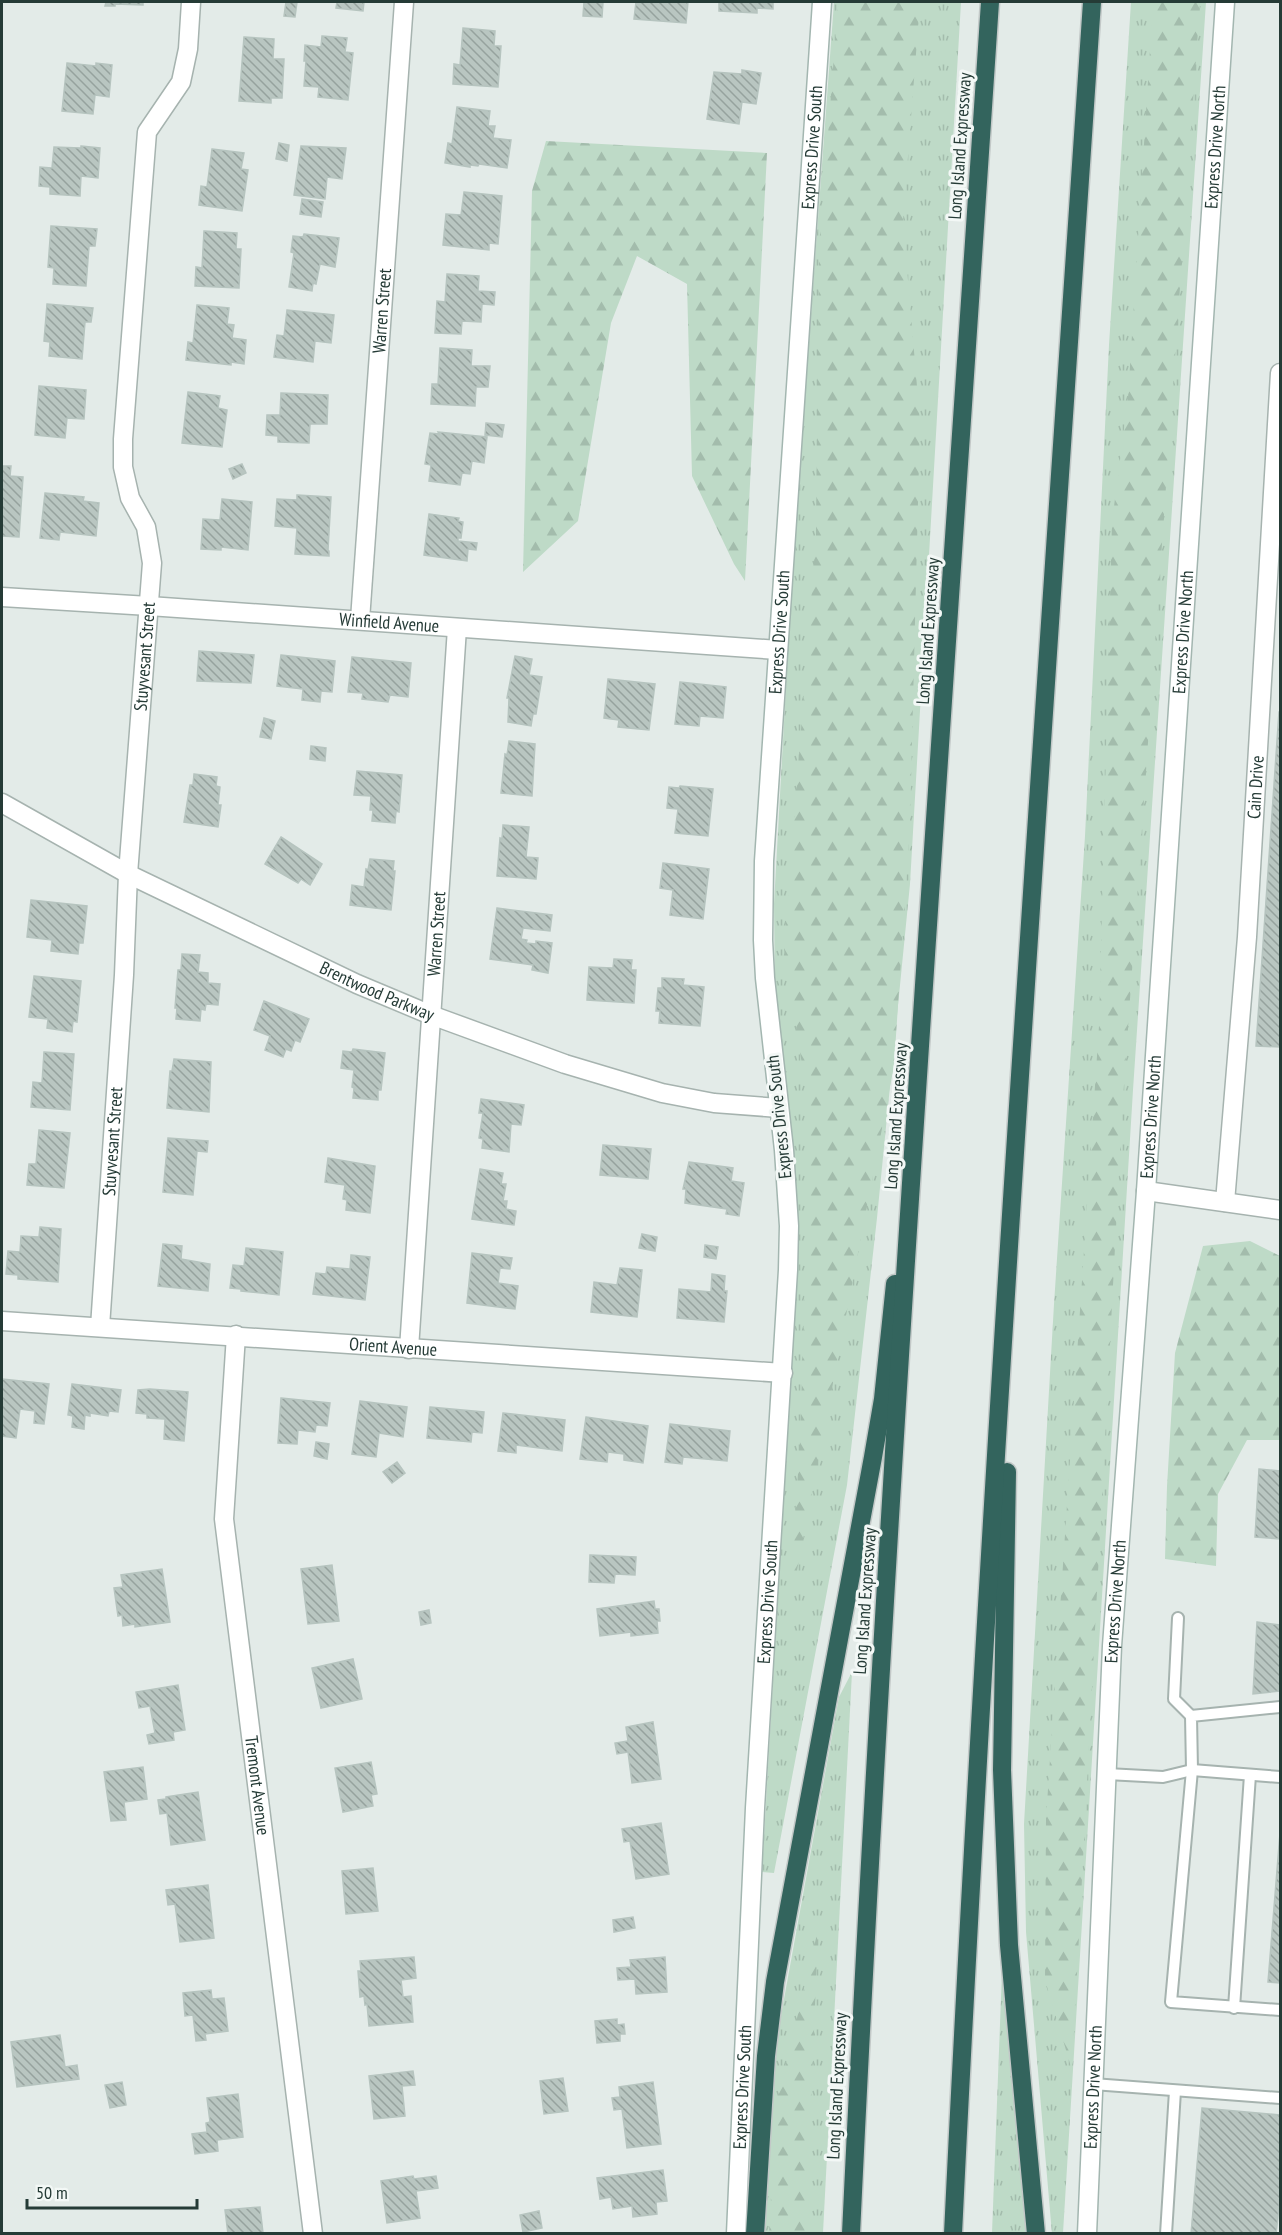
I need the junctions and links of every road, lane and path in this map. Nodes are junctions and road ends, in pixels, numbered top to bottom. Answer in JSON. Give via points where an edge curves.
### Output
{"nodes":[{"id":1,"x":191,"y":2,"type":"edge"},
{"id":2,"x":404,"y":2,"type":"edge"},
{"id":3,"x":822,"y":2,"type":"edge"},
{"id":4,"x":990,"y":2,"type":"edge"},
{"id":5,"x":1092,"y":2,"type":"edge"},
{"id":6,"x":1225,"y":2,"type":"edge"},
{"id":7,"x":1281,"y":373,"type":"edge"},
{"id":8,"x":2,"y":597,"type":"edge"},
{"id":9,"x":149,"y":606,"type":"junction"},
{"id":10,"x":360,"y":620,"type":"junction"},
{"id":11,"x":457,"y":628,"type":"junction"},
{"id":12,"x":778,"y":650,"type":"junction"},
{"id":13,"x":2,"y":803,"type":"edge"},
{"id":14,"x":128,"y":874,"type":"junction"},
{"id":15,"x":924,"y":995,"type":"junction"},
{"id":16,"x":431,"y":1015,"type":"junction"},
{"id":17,"x":779,"y":1108,"type":"junction"},
{"id":18,"x":1146,"y":1191,"type":"junction"},
{"id":19,"x":1225,"y":1202,"type":"junction"},
{"id":20,"x":1281,"y":1210,"type":"edge"},
{"id":21,"x":1011,"y":1214,"type":"junction"},
{"id":22,"x":2,"y":1321,"type":"edge"},
{"id":23,"x":100,"y":1327,"type":"junction"},
{"id":24,"x":236,"y":1335,"type":"junction"},
{"id":25,"x":409,"y":1349,"type":"junction"},
{"id":26,"x":783,"y":1373,"type":"junction"},
{"id":27,"x":1178,"y":1618,"type":"dead end"},
{"id":28,"x":1281,"y":1707,"type":"edge"},
{"id":29,"x":1191,"y":1716,"type":"junction"},
{"id":30,"x":1192,"y":1770,"type":"junction"},
{"id":31,"x":1107,"y":1774,"type":"junction"},
{"id":32,"x":1250,"y":1775,"type":"junction"},
{"id":33,"x":1281,"y":1777,"type":"edge"},
{"id":34,"x":1234,"y":2008,"type":"junction"},
{"id":35,"x":1281,"y":2010,"type":"edge"},
{"id":36,"x":1093,"y":2084,"type":"junction"},
{"id":37,"x":1175,"y":2091,"type":"junction"},
{"id":38,"x":1281,"y":2098,"type":"edge"},
{"id":39,"x":313,"y":2234,"type":"edge"},
{"id":40,"x":736,"y":2234,"type":"edge"},
{"id":41,"x":755,"y":2234,"type":"edge"},
{"id":42,"x":851,"y":2234,"type":"edge"},
{"id":43,"x":953,"y":2234,"type":"edge"},
{"id":44,"x":1036,"y":2234,"type":"edge"},
{"id":45,"x":1087,"y":2234,"type":"edge"},
{"id":46,"x":1166,"y":2234,"type":"edge"}],
"edges":[{"from":1,"to":9,"type":"street","name":"Stuyvesant Street","via":[[181,82],[147,132],[123,440],[123,467],[130,498],[146,527],[152,563]]},
{"from":2,"to":10,"type":"street","name":"Warren Street"},
{"from":3,"to":12,"type":"street","name":"Express Drive South"},
{"from":4,"to":15,"type":"highway","name":"Long Island Expressway"},
{"from":5,"to":21,"type":"highway"},
{"from":6,"to":18,"type":"street","name":"Express Drive North"},
{"from":7,"to":19,"type":"street","name":"Cain Drive","via":[[1247,937]]},
{"from":8,"to":9,"type":"street","name":"Winfield Avenue"},
{"from":9,"to":10,"type":"street","name":"Winfield Avenue"},
{"from":9,"to":14,"type":"street","name":"Stuyvesant Street"},
{"from":10,"to":11,"type":"street","name":"Winfield Avenue"},
{"from":11,"to":12,"type":"street","name":"Winfield Avenue"},
{"from":11,"to":16,"type":"street","name":"Warren Street"},
{"from":12,"to":17,"type":"street","name":"Express Drive South","via":[[766,821],[763,940]]},
{"from":13,"to":14,"type":"street","name":"Brentwood Parkway"},
{"from":14,"to":16,"type":"street","name":"Brentwood Parkway","via":[[357,984]]},
{"from":14,"to":23,"type":"street","name":"Stuyvesant Street"},
{"from":15,"to":41,"type":"highway","via":[[883,1399],[771,2005]]},
{"from":15,"to":42,"type":"highway","name":"Long Island Expressway","via":[[865,1942]]},
{"from":16,"to":17,"type":"street","name":"Brentwood Parkway","via":[[565,1064],[662,1094]]},
{"from":16,"to":25,"type":"street","name":"Warren Street"},
{"from":17,"to":26,"type":"street","name":"Express Drive South","via":[[789,1226]]},
{"from":18,"to":19,"type":"street"},
{"from":18,"to":31,"type":"street","name":"Express Drive North","via":[[1112,1646]]},
{"from":19,"to":20,"type":"street"},
{"from":21,"to":43,"type":"highway"},
{"from":21,"to":44,"type":"highway","via":[[1002,1770],[1009,1945]]},
{"from":22,"to":23,"type":"street","name":"Orient Avenue"},
{"from":23,"to":24,"type":"street","name":"Orient Avenue"},
{"from":24,"to":25,"type":"street","name":"Orient Avenue"},
{"from":24,"to":39,"type":"street","name":"Tremont Avenue","via":[[224,1519]]},
{"from":25,"to":26,"type":"street","name":"Orient Avenue"},
{"from":26,"to":40,"type":"street","name":"Express Drive South","via":[[755,1808]]},
{"from":27,"to":29,"type":"lane","via":[[1174,1699]]},
{"from":28,"to":29,"type":"lane"},
{"from":29,"to":30,"type":"lane"},
{"from":30,"to":31,"type":"lane","via":[[1163,1778]]},
{"from":30,"to":32,"type":"lane"},
{"from":30,"to":34,"type":"lane","via":[[1171,2002]]},
{"from":31,"to":36,"type":"street","name":"Express Drive North"},
{"from":32,"to":33,"type":"lane"},
{"from":32,"to":34,"type":"lane"},
{"from":34,"to":35,"type":"lane"},
{"from":36,"to":37,"type":"lane"},
{"from":36,"to":45,"type":"street","name":"Express Drive North"},
{"from":37,"to":38,"type":"lane"},
{"from":37,"to":46,"type":"lane"}]}
